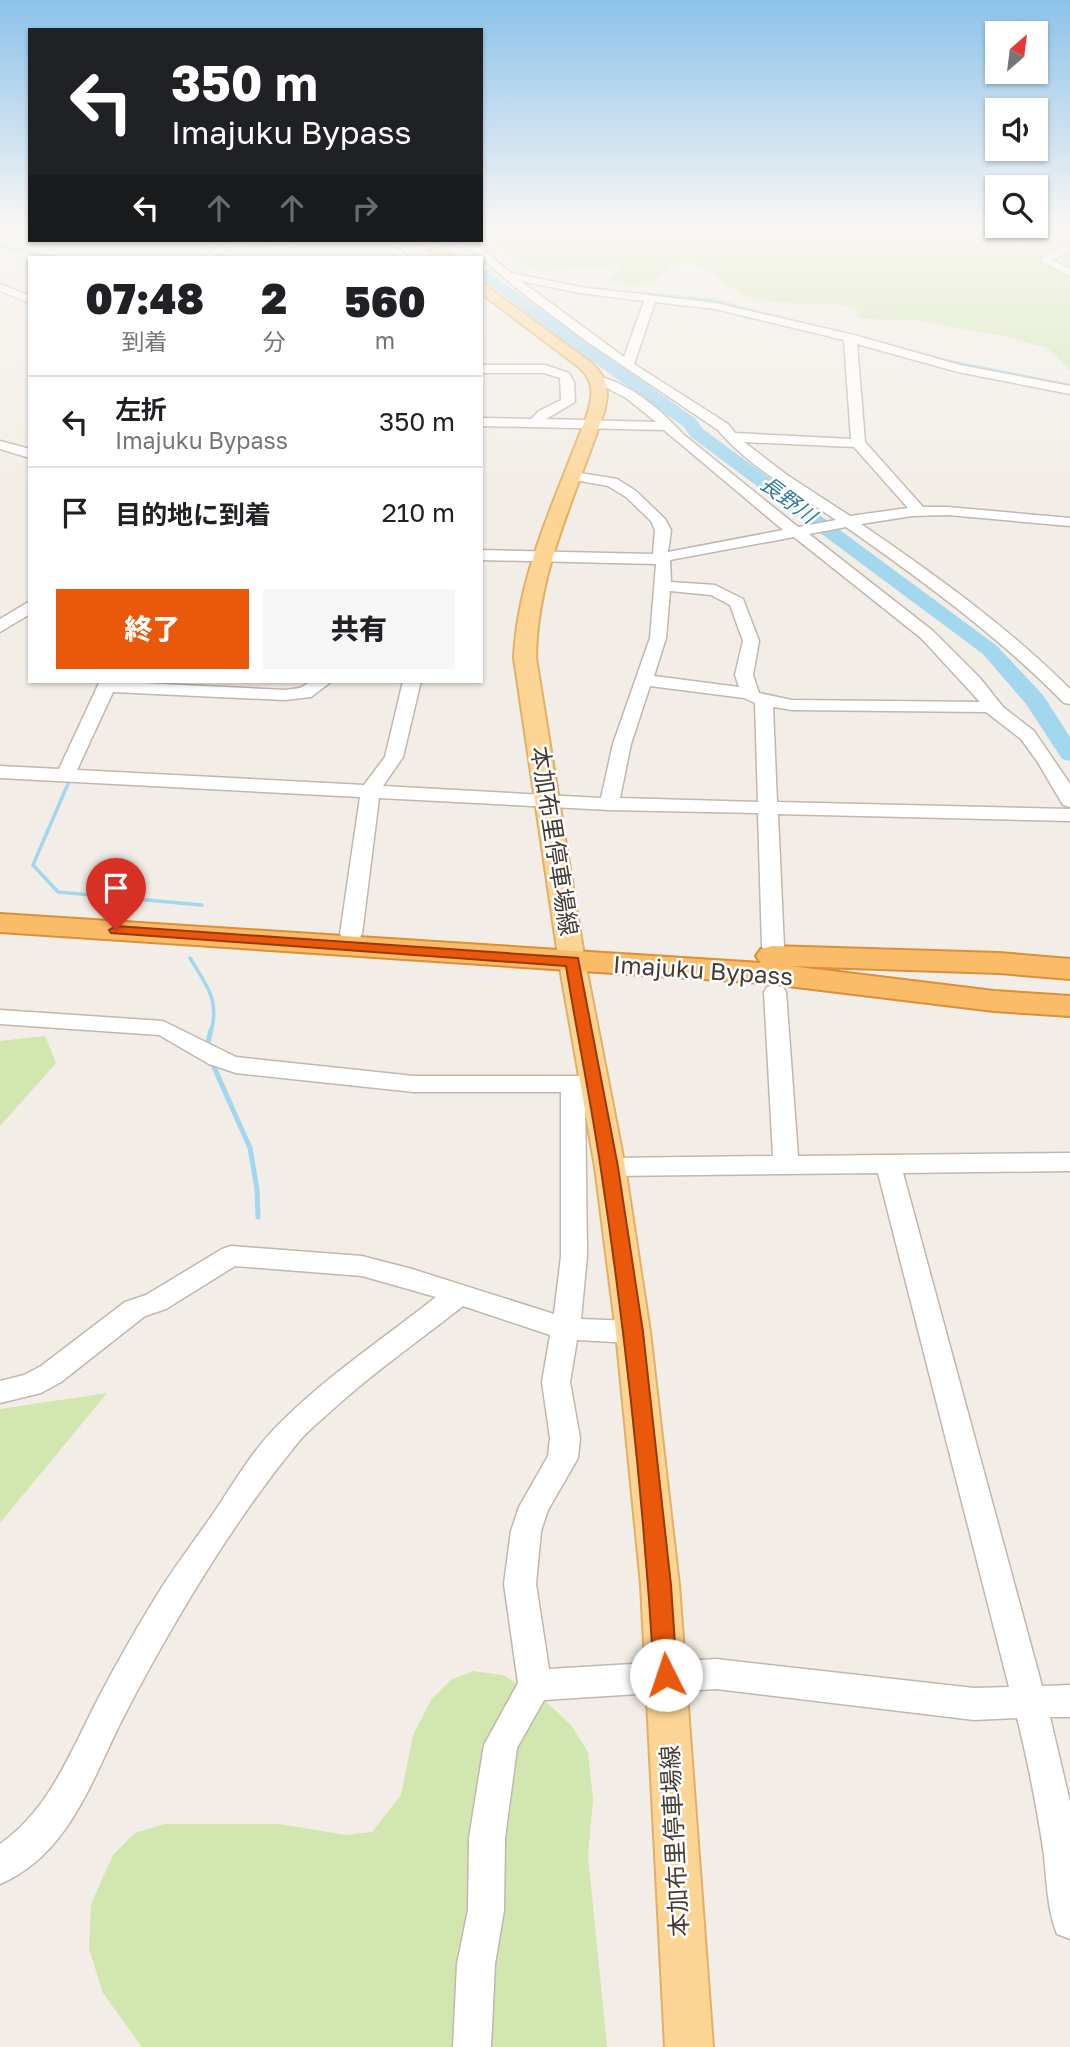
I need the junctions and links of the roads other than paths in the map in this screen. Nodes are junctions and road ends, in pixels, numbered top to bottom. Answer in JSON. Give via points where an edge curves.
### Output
{"nodes":[{"id":1,"x":539,"y":323,"type":"edge"},
{"id":2,"x":562,"y":323,"type":"edge"},
{"id":3,"x":642,"y":323,"type":"edge"},
{"id":4,"x":785,"y":323,"type":"edge"},
{"id":5,"x":850,"y":338,"type":"junction"},
{"id":6,"x":628,"y":363,"type":"junction"},
{"id":7,"x":483,"y":369,"type":"edge"},
{"id":8,"x":966,"y":370,"type":"junction"},
{"id":9,"x":1057,"y":373,"type":"dead end"},
{"id":10,"x":598,"y":380,"type":"junction"},
{"id":11,"x":1070,"y":390,"type":"edge"},
{"id":12,"x":483,"y":422,"type":"edge"},
{"id":13,"x":535,"y":423,"type":"junction"},
{"id":14,"x":591,"y":424,"type":"junction"},
{"id":15,"x":699,"y":428,"type":"junction"},
{"id":16,"x":858,"y":443,"type":"junction"},
{"id":17,"x":0,"y":445,"type":"edge"},
{"id":18,"x":28,"y":453,"type":"edge"},
{"id":19,"x":574,"y":476,"type":"junction"},
{"id":20,"x":918,"y":511,"type":"junction"},
{"id":21,"x":848,"y":522,"type":"junction"},
{"id":22,"x":1070,"y":522,"type":"edge"},
{"id":23,"x":798,"y":532,"type":"junction"},
{"id":24,"x":545,"y":554,"type":"junction"},
{"id":25,"x":483,"y":555,"type":"edge"},
{"id":26,"x":663,"y":558,"type":"junction"},
{"id":27,"x":662,"y":586,"type":"junction"},
{"id":28,"x":28,"y":607,"type":"edge"},
{"id":29,"x":0,"y":627,"type":"edge"},
{"id":30,"x":645,"y":680,"type":"junction"},
{"id":31,"x":108,"y":683,"type":"edge"},
{"id":32,"x":320,"y":683,"type":"edge"},
{"id":33,"x":412,"y":683,"type":"edge"},
{"id":34,"x":756,"y":697,"type":"junction"},
{"id":35,"x":1070,"y":699,"type":"edge"},
{"id":36,"x":990,"y":707,"type":"junction"},
{"id":37,"x":0,"y":772,"type":"edge"},
{"id":38,"x":66,"y":774,"type":"junction"},
{"id":39,"x":370,"y":791,"type":"junction"},
{"id":40,"x":548,"y":800,"type":"junction"},
{"id":41,"x":1070,"y":801,"type":"edge"},
{"id":42,"x":609,"y":804,"type":"junction"},
{"id":43,"x":767,"y":807,"type":"junction"},
{"id":44,"x":1070,"y":816,"type":"edge"},
{"id":45,"x":0,"y":907,"type":"edge"},
{"id":46,"x":0,"y":923,"type":"edge"},
{"id":47,"x":351,"y":934,"type":"junction"},
{"id":48,"x":571,"y":954,"type":"junction"},
{"id":49,"x":700,"y":955,"type":"junction"},
{"id":50,"x":1070,"y":969,"type":"edge"},
{"id":51,"x":770,"y":971,"type":"junction"},
{"id":52,"x":851,"y":974,"type":"junction"},
{"id":53,"x":1070,"y":981,"type":"edge"},
{"id":54,"x":1070,"y":994,"type":"edge"},
{"id":55,"x":1070,"y":1006,"type":"edge"},
{"id":56,"x":0,"y":1017,"type":"edge"},
{"id":57,"x":584,"y":1084,"type":"junction"},
{"id":58,"x":1070,"y":1162,"type":"edge"},
{"id":59,"x":786,"y":1165,"type":"junction"},
{"id":60,"x":889,"y":1166,"type":"junction"},
{"id":61,"x":610,"y":1167,"type":"junction"},
{"id":62,"x":458,"y":1295,"type":"junction"},
{"id":63,"x":566,"y":1329,"type":"junction"},
{"id":64,"x":633,"y":1332,"type":"junction"},
{"id":65,"x":0,"y":1392,"type":"edge"},
{"id":66,"x":666,"y":1675,"type":"junction"},
{"id":67,"x":535,"y":1685,"type":"junction"},
{"id":68,"x":1070,"y":1701,"type":"edge"},
{"id":69,"x":1030,"y":1703,"type":"junction"},
{"id":70,"x":0,"y":1866,"type":"edge"},
{"id":71,"x":1070,"y":1920,"type":"edge"},
{"id":72,"x":472,"y":2047,"type":"edge"},
{"id":73,"x":689,"y":2047,"type":"edge"}],
"edges":[{"from":1,"to":10,"type":"main road"},
{"from":2,"to":6,"type":"street"},
{"from":3,"to":6,"type":"street"},
{"from":4,"to":5,"type":"street"},
{"from":5,"to":8,"type":"street"},
{"from":5,"to":16,"type":"street"},
{"from":6,"to":15,"type":"street","via":[[680,400]]},
{"from":7,"to":13,"type":"street","via":[[545,369],[565,376],[568,402]]},
{"from":8,"to":9,"type":"street","via":[[986,364]]},
{"from":8,"to":11,"type":"street"},
{"from":10,"to":14,"type":"main road","name":"本加布里停車場線","via":[[600,392]]},
{"from":10,"to":15,"type":"street","via":[[613,383]]},
{"from":12,"to":13,"type":"street"},
{"from":13,"to":14,"type":"street"},
{"from":14,"to":15,"type":"street"},
{"from":14,"to":19,"type":"main road","name":"本加布里停車場線"},
{"from":15,"to":16,"type":"street"},
{"from":15,"to":21,"type":"street"},
{"from":15,"to":23,"type":"street","via":[[679,438]]},
{"from":16,"to":20,"type":"street"},
{"from":17,"to":18,"type":"street"},
{"from":19,"to":24,"type":"main road","name":"本加布里停車場線"},
{"from":19,"to":26,"type":"street","via":[[608,480],[631,494],[662,524]]},
{"from":20,"to":21,"type":"street"},
{"from":20,"to":22,"type":"street"},
{"from":21,"to":23,"type":"street"},
{"from":21,"to":35,"type":"street","via":[[982,619]]},
{"from":23,"to":26,"type":"street"},
{"from":23,"to":36,"type":"street","via":[[928,638],[980,688],[994,707]]},
{"from":24,"to":25,"type":"street"},
{"from":24,"to":26,"type":"street"},
{"from":24,"to":40,"type":"main road","name":"本加布里停車場線","via":[[524,638]]},
{"from":26,"to":27,"type":"street"},
{"from":27,"to":30,"type":"street","via":[[657,638]]},
{"from":27,"to":34,"type":"street","via":[[709,589],[737,602],[751,641],[744,675]]},
{"from":28,"to":29,"type":"street"},
{"from":30,"to":34,"type":"street"},
{"from":30,"to":42,"type":"street","via":[[622,744]]},
{"from":31,"to":32,"type":"street","via":[[285,695],[305,693]]},
{"from":31,"to":38,"type":"street"},
{"from":33,"to":39,"type":"street","via":[[394,757]]},
{"from":34,"to":36,"type":"street","via":[[824,707]]},
{"from":34,"to":43,"type":"street"},
{"from":36,"to":41,"type":"street","via":[[1017,723],[1053,769]]},
{"from":37,"to":38,"type":"street"},
{"from":38,"to":39,"type":"street"},
{"from":39,"to":40,"type":"street"},
{"from":39,"to":47,"type":"street"},
{"from":40,"to":42,"type":"street"},
{"from":40,"to":48,"type":"main road","name":"本加布里停車場線"},
{"from":42,"to":43,"type":"street"},
{"from":43,"to":44,"type":"street"},
{"from":43,"to":51,"type":"street"},
{"from":45,"to":47,"type":"highway","name":"Imajuku Bypass"},
{"from":46,"to":48,"type":"highway","name":"Imajuku Bypass"},
{"from":47,"to":48,"type":"highway","name":"Imajuku Bypass"},
{"from":48,"to":49,"type":"highway","name":"Imajuku Bypass"},
{"from":48,"to":51,"type":"highway","name":"Imajuku Bypass"},
{"from":48,"to":57,"type":"main road","name":"本加布里停車場線"},
{"from":49,"to":50,"type":"highway","name":"Imajuku Bypass","via":[[848,957]]},
{"from":49,"to":52,"type":"highway"},
{"from":51,"to":52,"type":"highway"},
{"from":51,"to":55,"type":"highway","name":"Imajuku Bypass"},
{"from":51,"to":59,"type":"street"},
{"from":52,"to":53,"type":"highway"},
{"from":52,"to":54,"type":"highway"},
{"from":56,"to":57,"type":"street","via":[[163,1028],[186,1038],[216,1061],[248,1066],[414,1084]]},
{"from":57,"to":61,"type":"main road","name":"本加布里停車場線"},
{"from":57,"to":63,"type":"street"},
{"from":58,"to":60,"type":"street"},
{"from":59,"to":60,"type":"street"},
{"from":59,"to":61,"type":"street"},
{"from":60,"to":69,"type":"street"},
{"from":61,"to":64,"type":"main road","name":"本加布里停車場線"},
{"from":62,"to":63,"type":"street"},
{"from":62,"to":65,"type":"street","via":[[362,1266],[231,1256],[156,1302],[135,1309],[51,1374],[31,1385]]},
{"from":62,"to":70,"type":"street","via":[[358,1368],[288,1433],[166,1609],[56,1814],[25,1848]]},
{"from":63,"to":64,"type":"street"},
{"from":63,"to":67,"type":"street","via":[[556,1382],[565,1438],[563,1458],[534,1507],[526,1531],[520,1584]]},
{"from":64,"to":66,"type":"main road","name":"本加布里停車場線"},
{"from":66,"to":67,"type":"street"},
{"from":66,"to":69,"type":"street","via":[[716,1674],[974,1704]]},
{"from":66,"to":73,"type":"main road","name":"本加布里停車場線"},
{"from":67,"to":72,"type":"street","via":[[501,1745],[487,1838]]},
{"from":68,"to":69,"type":"street"},
{"from":69,"to":71,"type":"street","via":[[1061,1849]]}]}
